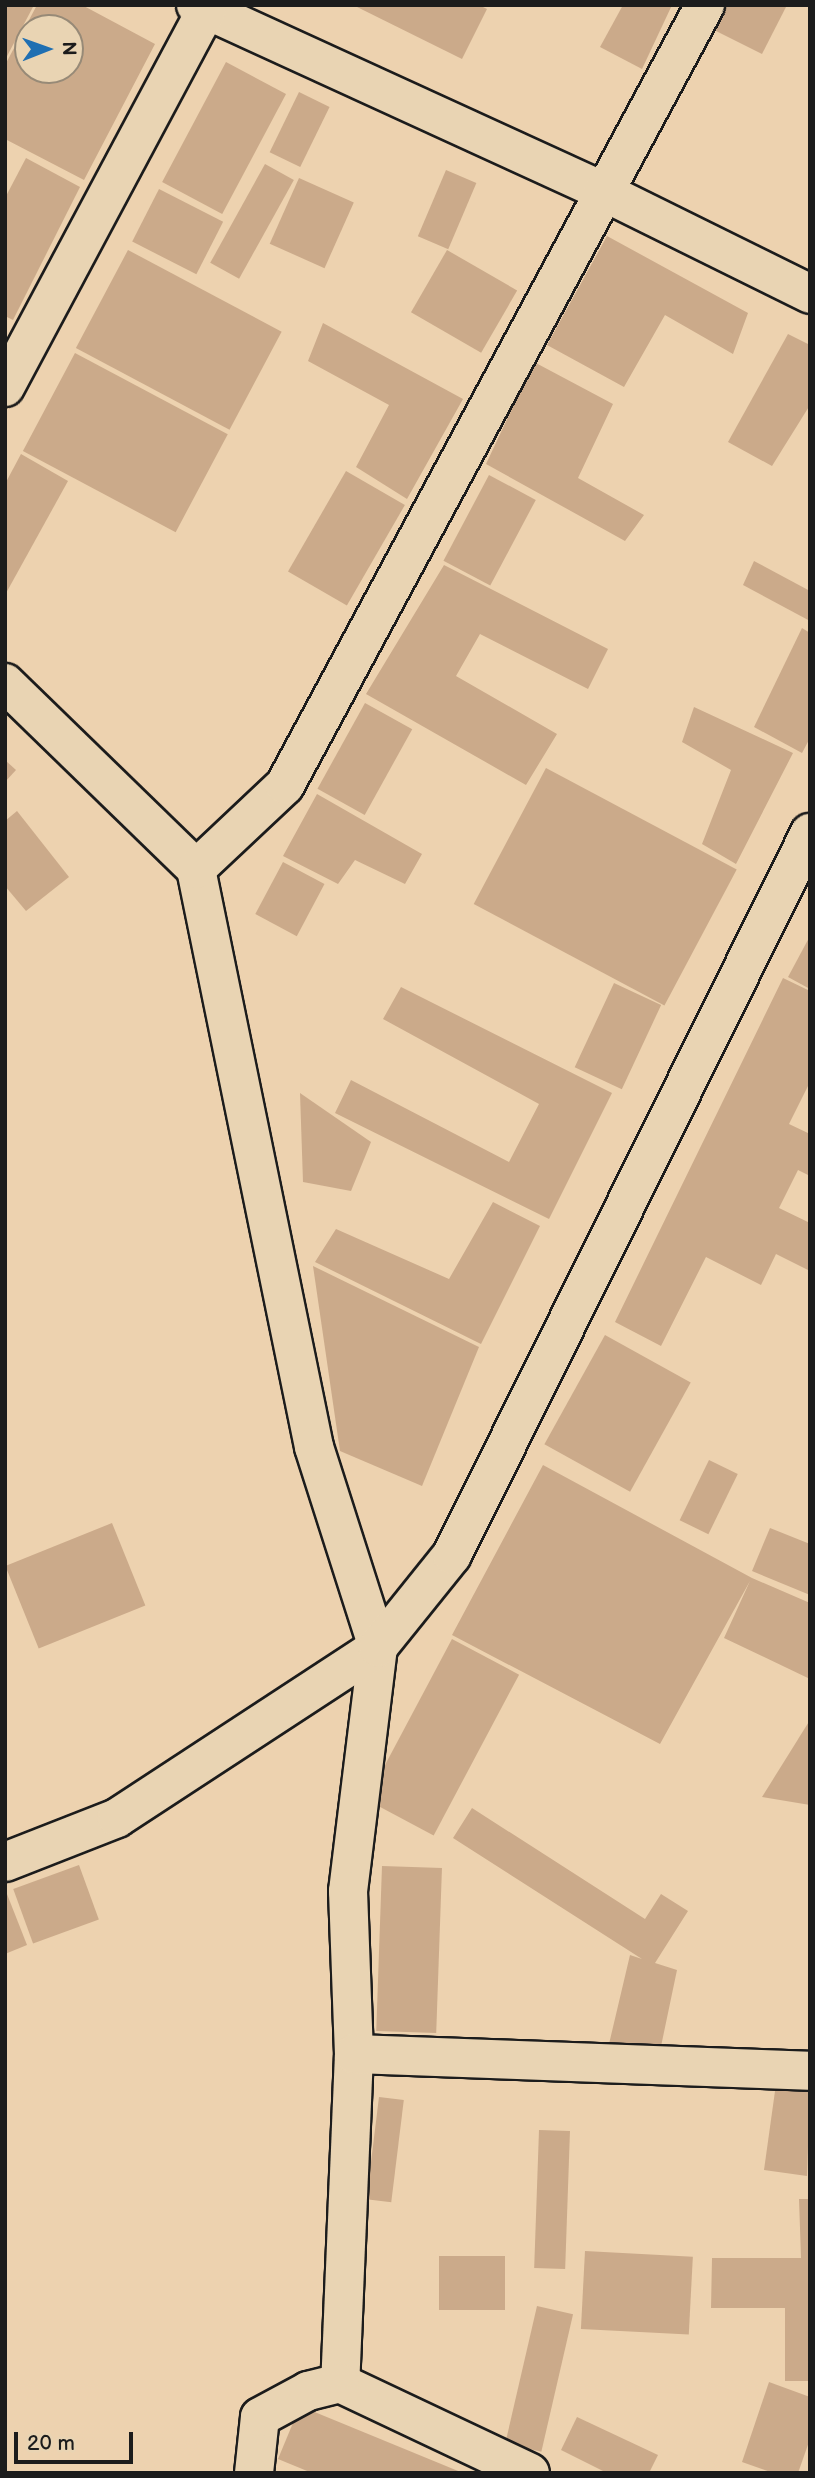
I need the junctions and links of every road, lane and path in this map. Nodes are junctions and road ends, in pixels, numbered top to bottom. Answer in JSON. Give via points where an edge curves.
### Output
{"nodes":[{"id":1,"x":705,"y":5,"type":"edge"},
{"id":2,"x":201,"y":8,"type":"edge"},
{"id":3,"x":604,"y":192,"type":"junction"},
{"id":4,"x":810,"y":294,"type":"edge"},
{"id":5,"x":5,"y":387,"type":"edge"},
{"id":6,"x":5,"y":683,"type":"edge"},
{"id":7,"x":810,"y":833,"type":"edge"},
{"id":8,"x":196,"y":869,"type":"junction"},
{"id":9,"x":378,"y":1647,"type":"junction"},
{"id":10,"x":5,"y":1862,"type":"edge"},
{"id":11,"x":354,"y":2054,"type":"junction"},
{"id":12,"x":810,"y":2071,"type":"edge"},
{"id":13,"x":340,"y":2383,"type":"junction"},
{"id":14,"x":254,"y":2473,"type":"edge"},
{"id":15,"x":530,"y":2473,"type":"edge"}],
"edges":[{"from":1,"to":3,"type":"street"},
{"from":2,"to":3,"type":"street"},
{"from":2,"to":5,"type":"street"},
{"from":3,"to":4,"type":"street"},
{"from":3,"to":8,"type":"street","via":[[285,785]]},
{"from":6,"to":8,"type":"street"},
{"from":7,"to":9,"type":"street","via":[[452,1555]]},
{"from":8,"to":9,"type":"street","via":[[314,1447]]},
{"from":9,"to":10,"type":"street","via":[[117,1818]]},
{"from":9,"to":11,"type":"street","via":[[348,1891]]},
{"from":11,"to":12,"type":"street"},
{"from":11,"to":13,"type":"street"},
{"from":13,"to":14,"type":"street","via":[[308,2391],[260,2417]]},
{"from":13,"to":15,"type":"street"}]}
